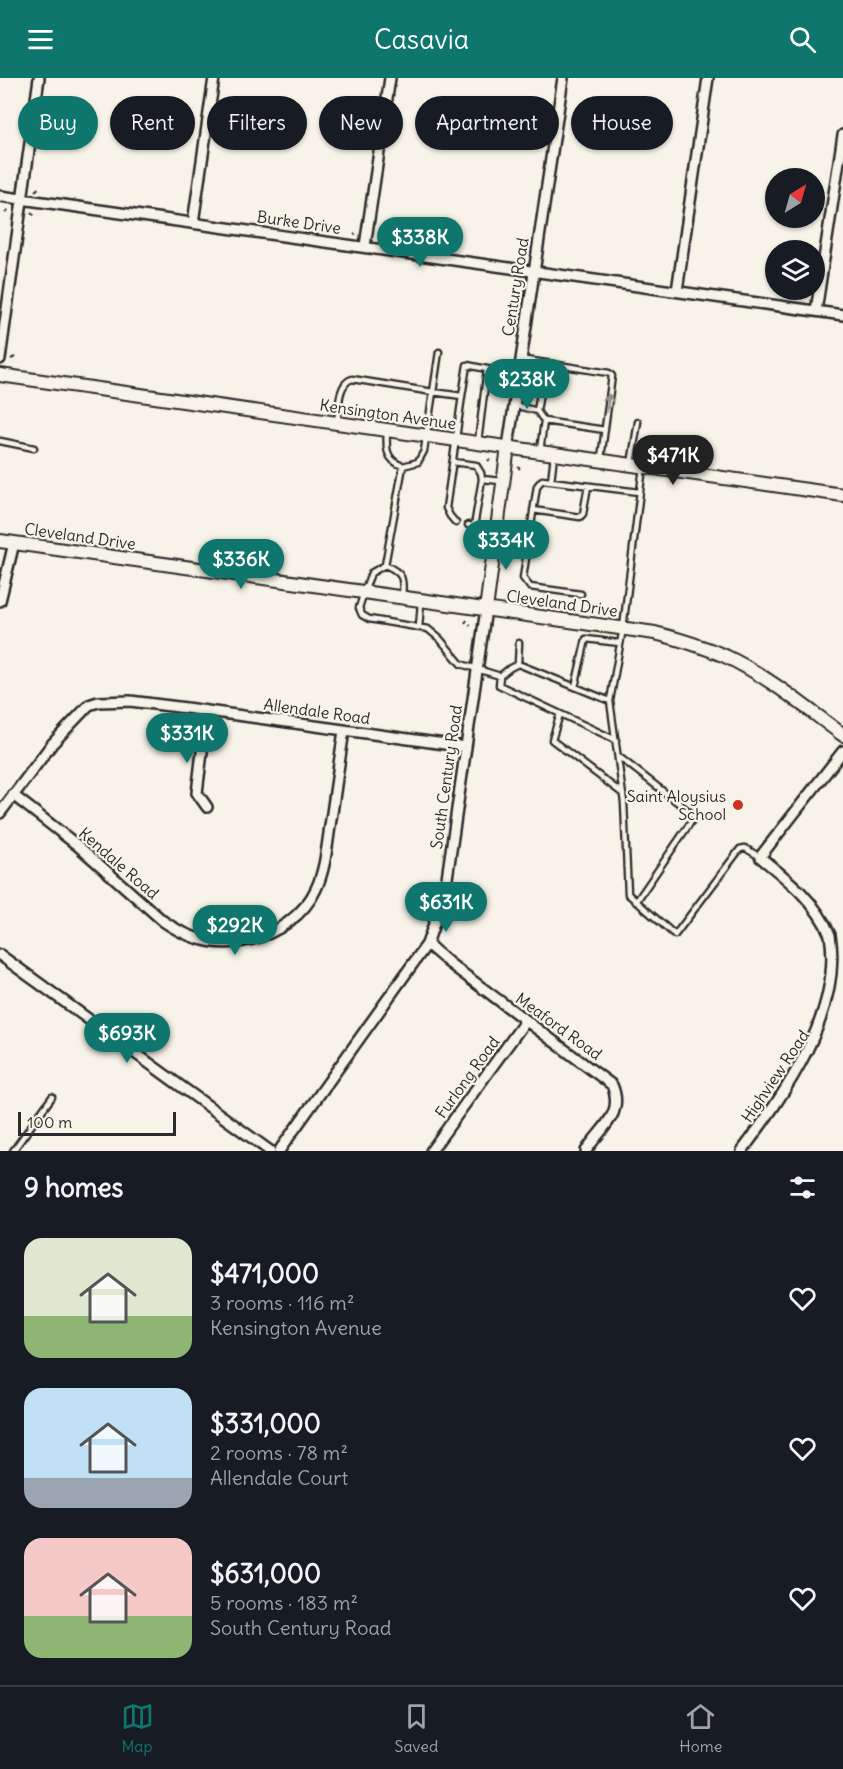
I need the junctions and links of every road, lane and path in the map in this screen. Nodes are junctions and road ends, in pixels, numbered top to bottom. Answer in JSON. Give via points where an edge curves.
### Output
{"nodes":[{"id":1,"x":39,"y":78,"type":"edge"},
{"id":2,"x":214,"y":78,"type":"edge"},
{"id":3,"x":390,"y":78,"type":"edge"},
{"id":4,"x":562,"y":78,"type":"edge"},
{"id":5,"x":708,"y":78,"type":"edge"},
{"id":6,"x":843,"y":135,"type":"edge"},
{"id":7,"x":840,"y":170,"type":"edge"},
{"id":8,"x":41,"y":186,"type":"dead end"},
{"id":9,"x":35,"y":191,"type":"dead end"},
{"id":10,"x":0,"y":196,"type":"edge"},
{"id":11,"x":21,"y":199,"type":"junction"},
{"id":12,"x":10,"y":208,"type":"dead end"},
{"id":13,"x":31,"y":212,"type":"dead end"},
{"id":14,"x":5,"y":213,"type":"dead end"},
{"id":15,"x":37,"y":218,"type":"dead end"},
{"id":16,"x":193,"y":223,"type":"junction"},
{"id":17,"x":365,"y":246,"type":"junction"},
{"id":18,"x":535,"y":271,"type":"junction"},
{"id":19,"x":677,"y":291,"type":"junction"},
{"id":20,"x":816,"y":311,"type":"junction"},
{"id":21,"x":843,"y":315,"type":"edge"},
{"id":22,"x":439,"y":352,"type":"dead end"},
{"id":23,"x":17,"y":356,"type":"dead end"},
{"id":24,"x":520,"y":359,"type":"junction"},
{"id":25,"x":4,"y":360,"type":"edge"},
{"id":26,"x":545,"y":363,"type":"junction"},
{"id":27,"x":487,"y":369,"type":"junction"},
{"id":28,"x":518,"y":374,"type":"junction"},
{"id":29,"x":0,"y":375,"type":"edge"},
{"id":30,"x":433,"y":392,"type":"junction"},
{"id":31,"x":462,"y":396,"type":"junction"},
{"id":32,"x":514,"y":405,"type":"junction"},
{"id":33,"x":537,"y":411,"type":"junction"},
{"id":34,"x":544,"y":421,"type":"junction"},
{"id":35,"x":638,"y":422,"type":"dead end"},
{"id":36,"x":338,"y":423,"type":"junction"},
{"id":37,"x":387,"y":430,"type":"junction"},
{"id":38,"x":605,"y":430,"type":"junction"},
{"id":39,"x":426,"y":436,"type":"junction"},
{"id":40,"x":455,"y":440,"type":"junction"},
{"id":41,"x":0,"y":441,"type":"edge"},
{"id":42,"x":478,"y":443,"type":"junction"},
{"id":43,"x":508,"y":447,"type":"junction"},
{"id":44,"x":34,"y":448,"type":"dead end"},
{"id":45,"x":540,"y":452,"type":"junction"},
{"id":46,"x":554,"y":454,"type":"junction"},
{"id":47,"x":600,"y":461,"type":"junction"},
{"id":48,"x":453,"y":462,"type":"junction"},
{"id":49,"x":403,"y":466,"type":"junction"},
{"id":50,"x":637,"y":466,"type":"junction"},
{"id":51,"x":482,"y":479,"type":"junction"},
{"id":52,"x":551,"y":481,"type":"junction"},
{"id":53,"x":504,"y":482,"type":"junction"},
{"id":54,"x":588,"y":486,"type":"junction"},
{"id":55,"x":639,"y":492,"type":"junction"},
{"id":56,"x":843,"y":495,"type":"edge"},
{"id":57,"x":533,"y":510,"type":"junction"},
{"id":58,"x":456,"y":523,"type":"dead end"},
{"id":59,"x":468,"y":525,"type":"dead end"},
{"id":60,"x":474,"y":527,"type":"junction"},
{"id":61,"x":496,"y":530,"type":"junction"},
{"id":62,"x":0,"y":541,"type":"edge"},
{"id":63,"x":15,"y":543,"type":"junction"},
{"id":64,"x":385,"y":565,"type":"junction"},
{"id":65,"x":364,"y":592,"type":"junction"},
{"id":66,"x":581,"y":594,"type":"dead end"},
{"id":67,"x":402,"y":597,"type":"junction"},
{"id":68,"x":422,"y":600,"type":"junction"},
{"id":69,"x":0,"y":601,"type":"edge"},
{"id":70,"x":486,"y":609,"type":"junction"},
{"id":71,"x":419,"y":628,"type":"junction"},
{"id":72,"x":623,"y":628,"type":"junction"},
{"id":73,"x":519,"y":643,"type":"dead end"},
{"id":74,"x":620,"y":643,"type":"junction"},
{"id":75,"x":518,"y":664,"type":"junction"},
{"id":76,"x":477,"y":670,"type":"junction"},
{"id":77,"x":500,"y":676,"type":"junction"},
{"id":78,"x":575,"y":687,"type":"junction"},
{"id":79,"x":610,"y":701,"type":"junction"},
{"id":80,"x":207,"y":711,"type":"junction"},
{"id":81,"x":560,"y":714,"type":"junction"},
{"id":82,"x":344,"y":730,"type":"junction"},
{"id":83,"x":843,"y":735,"type":"edge"},
{"id":84,"x":616,"y":740,"type":"junction"},
{"id":85,"x":466,"y":747,"type":"junction"},
{"id":86,"x":843,"y":751,"type":"edge"},
{"id":87,"x":618,"y":756,"type":"junction"},
{"id":88,"x":623,"y":794,"type":"junction"},
{"id":89,"x":13,"y":795,"type":"junction"},
{"id":90,"x":207,"y":807,"type":"dead end"},
{"id":91,"x":0,"y":813,"type":"edge"},
{"id":92,"x":760,"y":857,"type":"junction"},
{"id":93,"x":636,"y":902,"type":"junction"},
{"id":94,"x":427,"y":944,"type":"junction"},
{"id":95,"x":839,"y":952,"type":"edge"},
{"id":96,"x":0,"y":956,"type":"edge"},
{"id":97,"x":526,"y":1020,"type":"junction"},
{"id":98,"x":52,"y":1097,"type":"dead end"},
{"id":99,"x":13,"y":1151,"type":"edge"},
{"id":100,"x":270,"y":1151,"type":"edge"},
{"id":101,"x":279,"y":1151,"type":"edge"},
{"id":102,"x":431,"y":1151,"type":"edge"},
{"id":103,"x":586,"y":1151,"type":"edge"},
{"id":104,"x":742,"y":1151,"type":"edge"}],
"edges":[{"from":1,"to":11,"type":"street"},
{"from":2,"to":16,"type":"street"},
{"from":3,"to":17,"type":"street"},
{"from":4,"to":18,"type":"street","name":"Century Road"},
{"from":5,"to":19,"type":"street"},
{"from":6,"to":7,"type":"street"},
{"from":7,"to":20,"type":"street"},
{"from":8,"to":9,"type":"path"},
{"from":10,"to":11,"type":"street","name":"Burke Drive"},
{"from":11,"to":16,"type":"street","name":"Burke Drive"},
{"from":11,"to":25,"type":"street"},
{"from":12,"to":14,"type":"path"},
{"from":13,"to":15,"type":"path"},
{"from":16,"to":17,"type":"street","name":"Burke Drive"},
{"from":17,"to":18,"type":"street","name":"Burke Drive"},
{"from":18,"to":19,"type":"street","name":"Burke Drive"},
{"from":18,"to":24,"type":"street","name":"Century Road"},
{"from":19,"to":20,"type":"street","name":"Burke Drive"},
{"from":20,"to":21,"type":"street","name":"Burke Drive"},
{"from":22,"to":30,"type":"lane"},
{"from":23,"to":25,"type":"path"},
{"from":24,"to":26,"type":"lane"},
{"from":24,"to":28,"type":"street","name":"Century Road"},
{"from":26,"to":33,"type":"lane"},
{"from":38,"to":26,"type":"lane","one_way":true,"via":[[612,376]]},
{"from":27,"to":28,"type":"lane"},
{"from":27,"to":31,"type":"lane","via":[[467,365]]},
{"from":27,"to":42,"type":"lane"},
{"from":28,"to":32,"type":"street","name":"Century Road"},
{"from":29,"to":36,"type":"street","name":"Kensington Avenue"},
{"from":30,"to":31,"type":"lane"},
{"from":30,"to":36,"type":"lane","via":[[352,379],[343,386]]},
{"from":30,"to":39,"type":"lane"},
{"from":31,"to":40,"type":"lane"},
{"from":32,"to":33,"type":"lane"},
{"from":32,"to":43,"type":"street","name":"Century Road"},
{"from":33,"to":34,"type":"lane"},
{"from":34,"to":38,"type":"lane"},
{"from":34,"to":45,"type":"lane"},
{"from":35,"to":50,"type":"lane"},
{"from":36,"to":37,"type":"street","name":"Kensington Avenue"},
{"from":37,"to":39,"type":"street","name":"Kensington Avenue"},
{"from":37,"to":49,"type":"lane","via":[[388,455]]},
{"from":38,"to":47,"type":"lane"},
{"from":39,"to":40,"type":"street","name":"Kensington Avenue"},
{"from":39,"to":49,"type":"lane","via":[[420,459]]},
{"from":40,"to":42,"type":"street","name":"Kensington Avenue"},
{"from":40,"to":48,"type":"lane"},
{"from":41,"to":44,"type":"lane"},
{"from":42,"to":43,"type":"street","name":"Kensington Avenue"},
{"from":43,"to":45,"type":"street","name":"Kensington Avenue"},
{"from":43,"to":53,"type":"street","name":"Century Road"},
{"from":45,"to":46,"type":"street","name":"Kensington Avenue"},
{"from":46,"to":47,"type":"street","name":"Kensington Avenue"},
{"from":46,"to":52,"type":"lane"},
{"from":47,"to":50,"type":"street","name":"Kensington Avenue"},
{"from":48,"to":51,"type":"lane","via":[[476,465]]},
{"from":48,"to":58,"type":"lane","via":[[446,508]]},
{"from":49,"to":64,"type":"lane"},
{"from":50,"to":55,"type":"lane"},
{"from":50,"to":56,"type":"street","name":"Kensington Avenue"},
{"from":51,"to":53,"type":"lane"},
{"from":51,"to":60,"type":"lane"},
{"from":52,"to":54,"type":"lane"},
{"from":52,"to":57,"type":"lane","via":[[542,480],[537,486]]},
{"from":53,"to":61,"type":"street","name":"Century Road"},
{"from":54,"to":55,"type":"lane"},
{"from":54,"to":57,"type":"lane","via":[[580,517]]},
{"from":55,"to":72,"type":"lane"},
{"from":57,"to":66,"type":"lane","via":[[525,583]]},
{"from":59,"to":60,"type":"lane"},
{"from":60,"to":61,"type":"lane"},
{"from":61,"to":70,"type":"street","name":"Century Road"},
{"from":62,"to":63,"type":"street","name":"Cleveland Drive"},
{"from":63,"to":65,"type":"street","name":"Cleveland Drive"},
{"from":63,"to":69,"type":"street"},
{"from":64,"to":65,"type":"lane","via":[[371,573]]},
{"from":64,"to":67,"type":"lane","via":[[400,575]]},
{"from":65,"to":67,"type":"street","name":"Cleveland Drive"},
{"from":65,"to":71,"type":"lane","via":[[359,608],[369,620]]},
{"from":67,"to":68,"type":"street","name":"Cleveland Drive"},
{"from":68,"to":70,"type":"street","name":"Cleveland Drive"},
{"from":68,"to":71,"type":"lane"},
{"from":70,"to":72,"type":"street","name":"Cleveland Drive"},
{"from":70,"to":76,"type":"street","name":"South Century Road"},
{"from":71,"to":76,"type":"lane","via":[[428,629],[440,639],[461,664]]},
{"from":72,"to":74,"type":"lane"},
{"from":72,"to":83,"type":"street","name":"Cleveland Drive","via":[[688,642],[725,656],[783,690]]},
{"from":73,"to":75,"type":"lane"},
{"from":74,"to":78,"type":"lane","via":[[586,639]]},
{"from":74,"to":79,"type":"lane"},
{"from":75,"to":77,"type":"lane"},
{"from":75,"to":78,"type":"lane"},
{"from":76,"to":77,"type":"lane"},
{"from":76,"to":85,"type":"street","name":"South Century Road"},
{"from":77,"to":81,"type":"lane","via":[[500,685]]},
{"from":78,"to":79,"type":"lane"},
{"from":79,"to":84,"type":"lane"},
{"from":80,"to":82,"type":"street","name":"Allendale Road"},
{"from":80,"to":89,"type":"street","name":"Allendale Road","via":[[130,701],[89,705],[52,744]]},
{"from":80,"to":90,"type":"street","via":[[197,793]]},
{"from":81,"to":84,"type":"lane"},
{"from":81,"to":88,"type":"lane","via":[[552,740]]},
{"from":82,"to":85,"type":"street","name":"Allendale Road"},
{"from":82,"to":89,"type":"street","name":"Kendale Road","via":[[323,868],[316,890],[288,922],[273,932],[243,942],[210,942],[178,932]]},
{"from":84,"to":87,"type":"lane"},
{"from":85,"to":94,"type":"street","name":"South Century Road","via":[[446,891]]},
{"from":86,"to":92,"type":"street"},
{"from":87,"to":88,"type":"lane"},
{"from":87,"to":93,"type":"lane","via":[[695,816]]},
{"from":88,"to":93,"type":"lane","via":[[628,894]]},
{"from":89,"to":91,"type":"street","name":"Allendale Road"},
{"from":92,"to":93,"type":"lane","via":[[740,849],[675,935]]},
{"from":92,"to":95,"type":"street","name":"Highview Road","via":[[807,898]]},
{"from":94,"to":97,"type":"street","name":"Meaford Road"},
{"from":94,"to":101,"type":"street","name":"South Century Road"},
{"from":95,"to":104,"type":"street","name":"Highview Road","via":[[835,996],[823,1034]]},
{"from":96,"to":100,"type":"street"},
{"from":97,"to":102,"type":"street","name":"Furlong Road"},
{"from":97,"to":103,"type":"street","name":"Meaford Road","via":[[612,1085],[615,1112]]},
{"from":98,"to":99,"type":"lane"}]}
